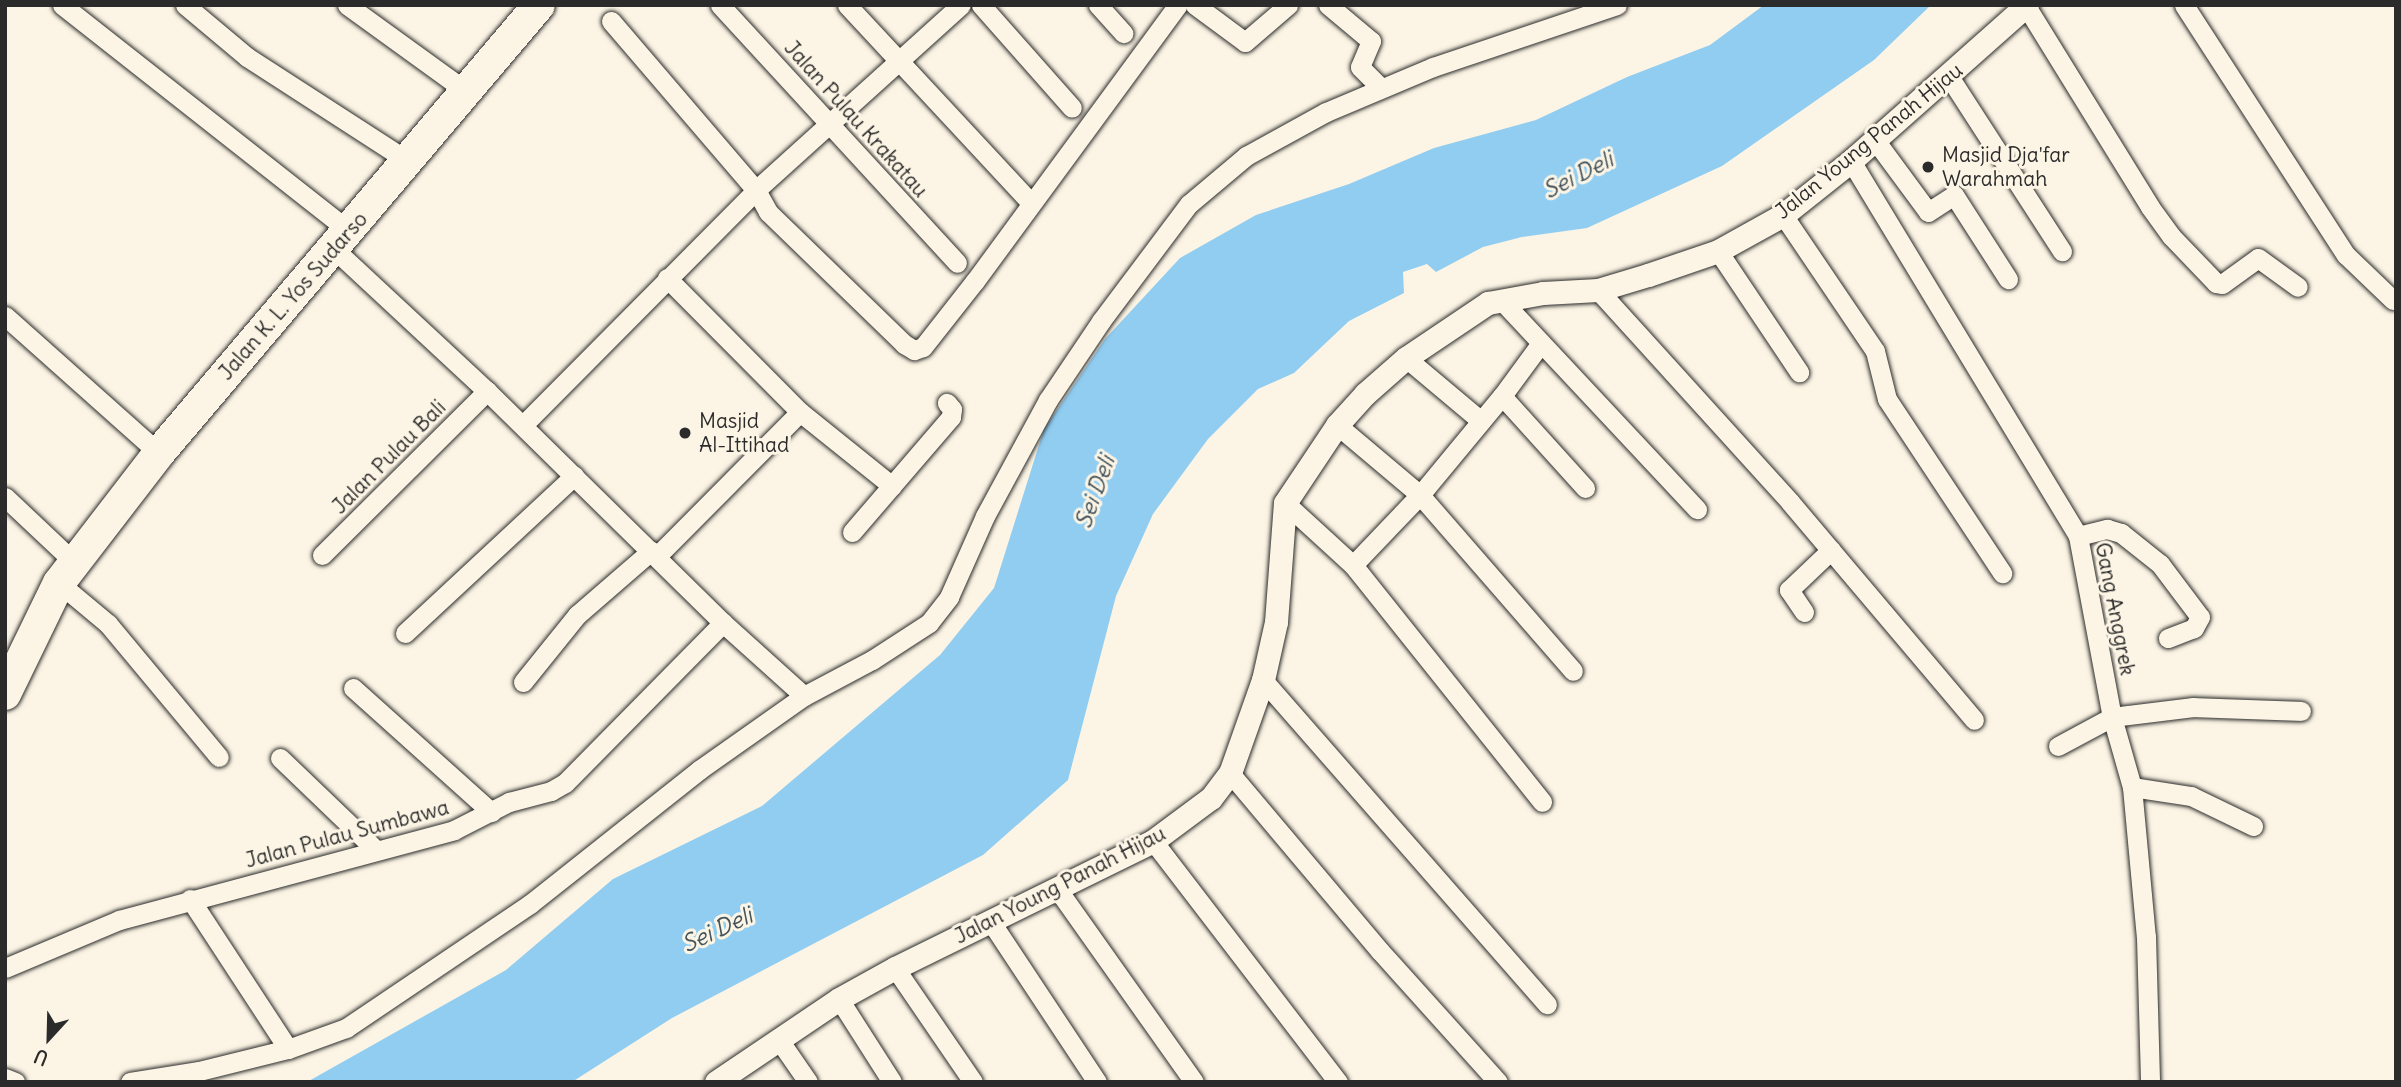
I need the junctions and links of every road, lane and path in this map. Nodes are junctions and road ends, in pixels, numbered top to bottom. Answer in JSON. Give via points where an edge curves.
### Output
{"nodes":[{"id":1,"x":62,"y":5,"type":"edge"},
{"id":2,"x":185,"y":5,"type":"edge"},
{"id":3,"x":347,"y":5,"type":"edge"},
{"id":4,"x":540,"y":5,"type":"edge"},
{"id":5,"x":720,"y":5,"type":"edge"},
{"id":6,"x":847,"y":5,"type":"edge"},
{"id":7,"x":961,"y":5,"type":"edge"},
{"id":8,"x":981,"y":5,"type":"edge"},
{"id":9,"x":1098,"y":5,"type":"edge"},
{"id":10,"x":1178,"y":5,"type":"edge"},
{"id":11,"x":1195,"y":5,"type":"edge"},
{"id":12,"x":1287,"y":5,"type":"edge"},
{"id":13,"x":1328,"y":5,"type":"edge"},
{"id":14,"x":2184,"y":5,"type":"edge"},
{"id":15,"x":1610,"y":6,"type":"edge"},
{"id":16,"x":2026,"y":6,"type":"edge"},
{"id":17,"x":611,"y":21,"type":"dead end"},
{"id":18,"x":1123,"y":33,"type":"dead end"},
{"id":19,"x":900,"y":62,"type":"junction"},
{"id":20,"x":1948,"y":75,"type":"junction"},
{"id":21,"x":1381,"y":88,"type":"junction"},
{"id":22,"x":467,"y":92,"type":"junction"},
{"id":23,"x":1072,"y":108,"type":"dead end"},
{"id":24,"x":830,"y":122,"type":"junction"},
{"id":25,"x":1875,"y":140,"type":"junction"},
{"id":26,"x":1851,"y":161,"type":"junction"},
{"id":27,"x":409,"y":162,"type":"junction"},
{"id":28,"x":756,"y":190,"type":"junction"},
{"id":29,"x":1030,"y":202,"type":"junction"},
{"id":30,"x":1783,"y":215,"type":"junction"},
{"id":31,"x":342,"y":240,"type":"junction"},
{"id":32,"x":1718,"y":251,"type":"junction"},
{"id":33,"x":2062,"y":251,"type":"dead end"},
{"id":34,"x":957,"y":263,"type":"dead end"},
{"id":35,"x":667,"y":278,"type":"junction"},
{"id":36,"x":2008,"y":279,"type":"dead end"},
{"id":37,"x":2298,"y":287,"type":"dead end"},
{"id":38,"x":1598,"y":289,"type":"junction"},
{"id":39,"x":2393,"y":300,"type":"dead end"},
{"id":40,"x":1503,"y":302,"type":"junction"},
{"id":41,"x":5,"y":316,"type":"edge"},
{"id":42,"x":1541,"y":343,"type":"junction"},
{"id":43,"x":1406,"y":358,"type":"junction"},
{"id":44,"x":1799,"y":372,"type":"dead end"},
{"id":45,"x":487,"y":391,"type":"junction"},
{"id":46,"x":1502,"y":396,"type":"junction"},
{"id":47,"x":947,"y":403,"type":"dead end"},
{"id":48,"x":800,"y":411,"type":"junction"},
{"id":49,"x":1481,"y":421,"type":"junction"},
{"id":50,"x":523,"y":425,"type":"junction"},
{"id":51,"x":1337,"y":425,"type":"junction"},
{"id":52,"x":159,"y":453,"type":"junction"},
{"id":53,"x":574,"y":475,"type":"junction"},
{"id":54,"x":892,"y":486,"type":"junction"},
{"id":55,"x":1585,"y":488,"type":"dead end"},
{"id":56,"x":1420,"y":495,"type":"junction"},
{"id":57,"x":5,"y":497,"type":"edge"},
{"id":58,"x":1285,"y":503,"type":"junction"},
{"id":59,"x":1698,"y":509,"type":"dead end"},
{"id":60,"x":852,"y":532,"type":"dead end"},
{"id":61,"x":2078,"y":536,"type":"junction"},
{"id":62,"x":1831,"y":550,"type":"junction"},
{"id":63,"x":654,"y":553,"type":"junction"},
{"id":64,"x":322,"y":555,"type":"dead end"},
{"id":65,"x":1353,"y":565,"type":"junction"},
{"id":66,"x":2003,"y":573,"type":"dead end"},
{"id":67,"x":63,"y":579,"type":"junction"},
{"id":68,"x":1804,"y":612,"type":"dead end"},
{"id":69,"x":723,"y":622,"type":"junction"},
{"id":70,"x":405,"y":633,"type":"dead end"},
{"id":71,"x":2168,"y":638,"type":"dead end"},
{"id":72,"x":1573,"y":671,"type":"dead end"},
{"id":73,"x":8,"y":678,"type":"edge"},
{"id":74,"x":1264,"y":680,"type":"junction"},
{"id":75,"x":523,"y":682,"type":"dead end"},
{"id":76,"x":353,"y":688,"type":"dead end"},
{"id":77,"x":804,"y":696,"type":"junction"},
{"id":78,"x":2301,"y":710,"type":"dead end"},
{"id":79,"x":2112,"y":717,"type":"junction"},
{"id":80,"x":1974,"y":720,"type":"dead end"},
{"id":81,"x":2058,"y":746,"type":"dead end"},
{"id":82,"x":219,"y":757,"type":"dead end"},
{"id":83,"x":280,"y":758,"type":"dead end"},
{"id":84,"x":1230,"y":773,"type":"junction"},
{"id":85,"x":2132,"y":788,"type":"junction"},
{"id":86,"x":1542,"y":802,"type":"dead end"},
{"id":87,"x":491,"y":812,"type":"junction"},
{"id":88,"x":2253,"y":826,"type":"dead end"},
{"id":89,"x":1153,"y":841,"type":"junction"},
{"id":90,"x":376,"y":850,"type":"junction"},
{"id":91,"x":1058,"y":890,"type":"junction"},
{"id":92,"x":190,"y":899,"type":"junction"},
{"id":93,"x":991,"y":922,"type":"junction"},
{"id":94,"x":5,"y":968,"type":"edge"},
{"id":95,"x":895,"y":968,"type":"junction"},
{"id":96,"x":839,"y":999,"type":"junction"},
{"id":97,"x":1547,"y":1004,"type":"dead end"},
{"id":98,"x":779,"y":1040,"type":"junction"},
{"id":99,"x":288,"y":1049,"type":"junction"},
{"id":100,"x":5,"y":1078,"type":"edge"},
{"id":101,"x":15,"y":1082,"type":"edge"},
{"id":102,"x":130,"y":1082,"type":"edge"},
{"id":103,"x":716,"y":1082,"type":"edge"},
{"id":104,"x":807,"y":1082,"type":"edge"},
{"id":105,"x":892,"y":1082,"type":"edge"},
{"id":106,"x":973,"y":1082,"type":"edge"},
{"id":107,"x":1097,"y":1082,"type":"edge"},
{"id":108,"x":1194,"y":1082,"type":"edge"},
{"id":109,"x":1338,"y":1082,"type":"edge"},
{"id":110,"x":1498,"y":1082,"type":"edge"},
{"id":111,"x":2150,"y":1082,"type":"edge"}],
"edges":[{"from":1,"to":31,"type":"street"},
{"from":2,"to":27,"type":"street","via":[[247,57]]},
{"from":3,"to":22,"type":"street"},
{"from":4,"to":22,"type":"highway","name":"Jalan K. L. Yos Sudarso"},
{"from":5,"to":24,"type":"street","name":"Jalan Pulau Krakatau"},
{"from":6,"to":19,"type":"street"},
{"from":7,"to":19,"type":"street"},
{"from":8,"to":23,"type":"street"},
{"from":9,"to":18,"type":"street"},
{"from":10,"to":29,"type":"street"},
{"from":11,"to":12,"type":"street","via":[[1245,42]]},
{"from":13,"to":21,"type":"street","via":[[1371,41],[1360,67]]},
{"from":14,"to":39,"type":"street","via":[[2346,256]]},
{"from":15,"to":21,"type":"street"},
{"from":16,"to":20,"type":"street","name":"Jalan Young Panah Hijau"},
{"from":16,"to":37,"type":"street","via":[[2171,236],[2222,284],[2261,258]]},
{"from":17,"to":28,"type":"street"},
{"from":19,"to":24,"type":"street"},
{"from":19,"to":29,"type":"street"},
{"from":20,"to":25,"type":"street","name":"Jalan Young Panah Hijau"},
{"from":20,"to":33,"type":"street"},
{"from":21,"to":77,"type":"street","via":[[1246,156],[1189,204],[1048,400],[985,516],[949,597],[929,623]]},
{"from":22,"to":27,"type":"highway","name":"Jalan K. L. Yos Sudarso"},
{"from":24,"to":28,"type":"street"},
{"from":24,"to":34,"type":"street","name":"Jalan Pulau Krakatau"},
{"from":25,"to":26,"type":"street","name":"Jalan Young Panah Hijau"},
{"from":25,"to":36,"type":"street","via":[[1928,212],[1954,195]]},
{"from":26,"to":30,"type":"street","name":"Jalan Young Panah Hijau"},
{"from":26,"to":61,"type":"street","name":"Gang Anggrek"},
{"from":27,"to":31,"type":"highway","name":"Jalan K. L. Yos Sudarso"},
{"from":28,"to":29,"type":"street","via":[[768,212],[914,350],[923,347],[975,281]]},
{"from":28,"to":35,"type":"street"},
{"from":30,"to":32,"type":"street","name":"Jalan Young Panah Hijau"},
{"from":30,"to":66,"type":"street","via":[[1875,351],[1887,399]]},
{"from":31,"to":45,"type":"street"},
{"from":31,"to":52,"type":"highway","name":"Jalan K. L. Yos Sudarso"},
{"from":32,"to":38,"type":"street","name":"Jalan Young Panah Hijau"},
{"from":32,"to":44,"type":"street"},
{"from":35,"to":48,"type":"street"},
{"from":35,"to":50,"type":"street"},
{"from":38,"to":40,"type":"street","name":"Jalan Young Panah Hijau"},
{"from":38,"to":62,"type":"street"},
{"from":40,"to":42,"type":"street"},
{"from":40,"to":43,"type":"street","name":"Jalan Young Panah Hijau","via":[[1488,303]]},
{"from":41,"to":52,"type":"street"},
{"from":42,"to":46,"type":"street"},
{"from":42,"to":59,"type":"street"},
{"from":43,"to":49,"type":"street"},
{"from":43,"to":51,"type":"street","name":"Jalan Young Panah Hijau"},
{"from":45,"to":50,"type":"street"},
{"from":45,"to":64,"type":"street","name":"Jalan Pulau Bali"},
{"from":46,"to":49,"type":"street"},
{"from":46,"to":55,"type":"street"},
{"from":47,"to":54,"type":"street","via":[[951,417]]},
{"from":48,"to":54,"type":"street"},
{"from":48,"to":63,"type":"street"},
{"from":49,"to":56,"type":"street"},
{"from":50,"to":53,"type":"street"},
{"from":51,"to":56,"type":"street"},
{"from":51,"to":58,"type":"street","name":"Jalan Young Panah Hijau"},
{"from":52,"to":67,"type":"highway","name":"Jalan K. L. Yos Sudarso"},
{"from":53,"to":63,"type":"street"},
{"from":53,"to":70,"type":"street"},
{"from":54,"to":60,"type":"street"},
{"from":56,"to":65,"type":"street"},
{"from":56,"to":72,"type":"street"},
{"from":57,"to":67,"type":"street"},
{"from":58,"to":65,"type":"street"},
{"from":58,"to":74,"type":"street","name":"Jalan Young Panah Hijau","via":[[1276,622]]},
{"from":61,"to":71,"type":"street","via":[[2107,529],[2121,533],[2160,564],[2200,617],[2194,628]]},
{"from":61,"to":79,"type":"street","name":"Gang Anggrek"},
{"from":62,"to":68,"type":"street","via":[[1789,590]]},
{"from":62,"to":80,"type":"street"},
{"from":63,"to":69,"type":"street"},
{"from":63,"to":75,"type":"street","via":[[577,615]]},
{"from":65,"to":86,"type":"street"},
{"from":67,"to":73,"type":"highway","name":"Jalan K. L. Yos Sudarso"},
{"from":67,"to":82,"type":"street","via":[[108,624]]},
{"from":69,"to":77,"type":"street"},
{"from":69,"to":87,"type":"street","name":"Jalan Pulau Sumbawa","via":[[565,783]]},
{"from":74,"to":84,"type":"street","name":"Jalan Young Panah Hijau"},
{"from":74,"to":97,"type":"street"},
{"from":76,"to":87,"type":"street"},
{"from":77,"to":99,"type":"street","via":[[699,770],[530,904],[414,984],[346,1028]]},
{"from":78,"to":79,"type":"street","via":[[2193,707]]},
{"from":79,"to":81,"type":"street"},
{"from":79,"to":85,"type":"street","name":"Gang Anggrek"},
{"from":83,"to":90,"type":"street"},
{"from":84,"to":89,"type":"street","name":"Jalan Young Panah Hijau","via":[[1211,798]]},
{"from":84,"to":110,"type":"street"},
{"from":85,"to":88,"type":"street","via":[[2191,796]]},
{"from":85,"to":111,"type":"street","name":"Gang Anggrek","via":[[2146,937]]},
{"from":87,"to":90,"type":"street","name":"Jalan Pulau Sumbawa","via":[[454,830]]},
{"from":89,"to":91,"type":"street","name":"Jalan Young Panah Hijau"},
{"from":89,"to":109,"type":"street"},
{"from":90,"to":92,"type":"street","name":"Jalan Pulau Sumbawa"},
{"from":91,"to":93,"type":"street","name":"Jalan Young Panah Hijau"},
{"from":91,"to":108,"type":"street"},
{"from":92,"to":94,"type":"street","name":"Jalan Pulau Sumbawa","via":[[119,920]]},
{"from":92,"to":99,"type":"street"},
{"from":93,"to":95,"type":"street","name":"Jalan Young Panah Hijau"},
{"from":93,"to":107,"type":"street"},
{"from":95,"to":96,"type":"street","name":"Jalan Young Panah Hijau"},
{"from":95,"to":106,"type":"street"},
{"from":96,"to":98,"type":"street","name":"Jalan Young Panah Hijau"},
{"from":96,"to":105,"type":"street"},
{"from":98,"to":103,"type":"street","name":"Jalan Young Panah Hijau"},
{"from":98,"to":104,"type":"street"},
{"from":99,"to":102,"type":"street","via":[[200,1071]]},
{"from":100,"to":101,"type":"street"}]}
